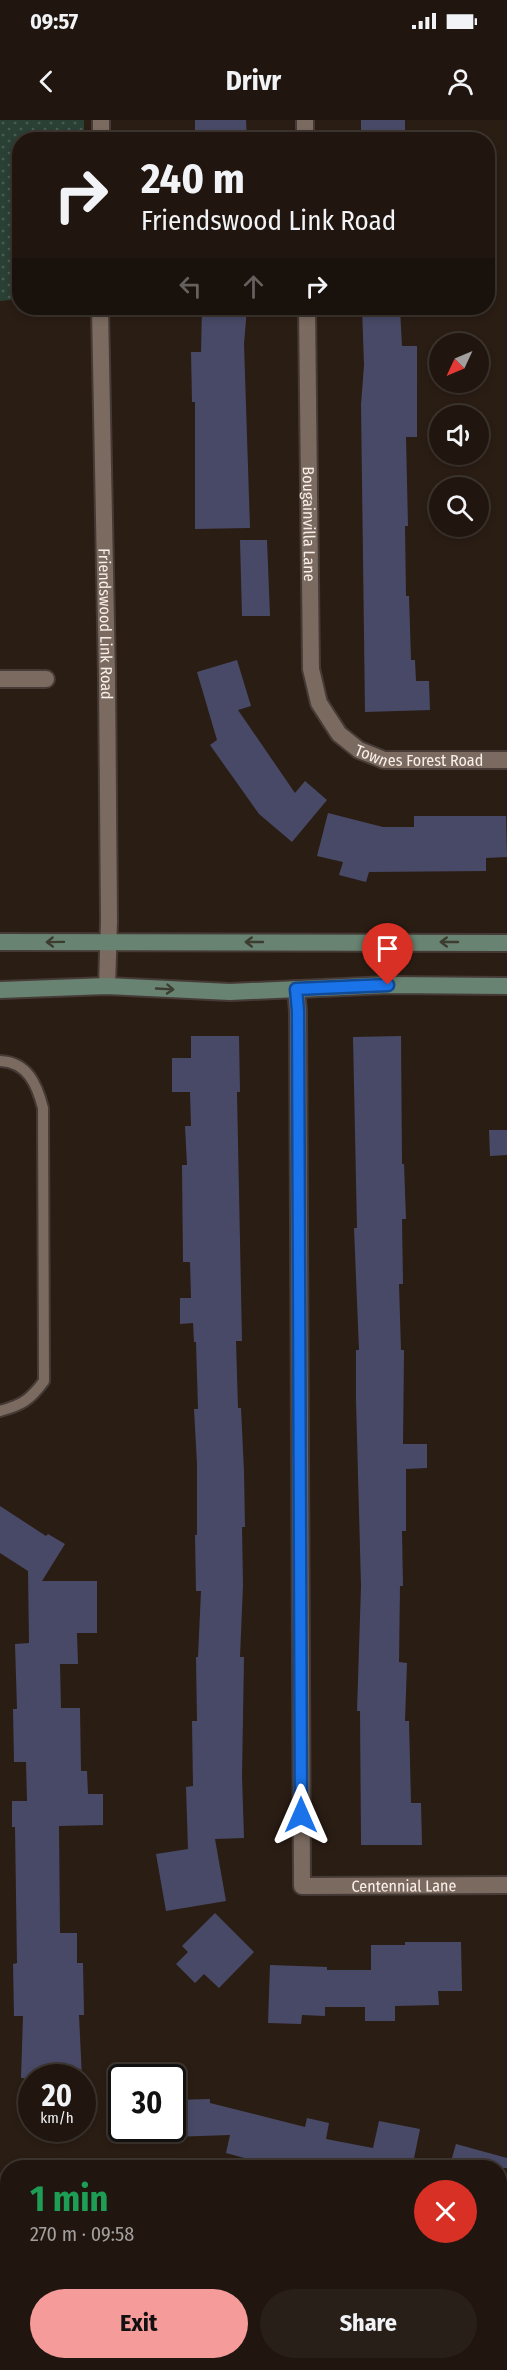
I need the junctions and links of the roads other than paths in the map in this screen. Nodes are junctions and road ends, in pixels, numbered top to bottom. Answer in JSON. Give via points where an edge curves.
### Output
{"nodes":[{"id":1,"x":100,"y":315,"type":"edge"},
{"id":2,"x":307,"y":315,"type":"edge"},
{"id":3,"x":0,"y":679,"type":"edge"},
{"id":4,"x":46,"y":679,"type":"dead end"},
{"id":5,"x":339,"y":734,"type":"joint"},
{"id":6,"x":507,"y":760,"type":"edge"},
{"id":7,"x":109,"y":941,"type":"junction"},
{"id":8,"x":0,"y":942,"type":"edge"},
{"id":9,"x":507,"y":943,"type":"edge"},
{"id":10,"x":107,"y":986,"type":"junction"},
{"id":11,"x":507,"y":986,"type":"edge"},
{"id":12,"x":296,"y":989,"type":"junction"},
{"id":13,"x":0,"y":990,"type":"edge"},
{"id":14,"x":0,"y":1061,"type":"edge"},
{"id":15,"x":0,"y":1411,"type":"edge"},
{"id":16,"x":507,"y":1885,"type":"edge"}],
"edges":[{"from":1,"to":7,"type":"street","name":"Friendswood Link Road"},
{"from":2,"to":5,"type":"street","name":"Bougainvilla Lane","via":[[311,669],[319,703]]},
{"from":3,"to":4,"type":"street"},
{"from":5,"to":6,"type":"street","name":"Townes Forest Road","via":[[359,750],[384,760]]},
{"from":7,"to":8,"type":"main road","one_way":true},
{"from":9,"to":7,"type":"main road","one_way":true},
{"from":7,"to":10,"type":"street","name":"Friendswood Link Road"},
{"from":10,"to":12,"type":"main road","one_way":true,"via":[[230,992]]},
{"from":10,"to":13,"type":"main road"},
{"from":11,"to":12,"type":"main road"},
{"from":12,"to":16,"type":"street","name":"Centennial Lane","via":[[302,1886]]},
{"from":14,"to":15,"type":"lane","via":[[19,1066],[32,1076],[39,1091],[43,1108],[44,1241],[44,1381],[19,1406]]}]}
